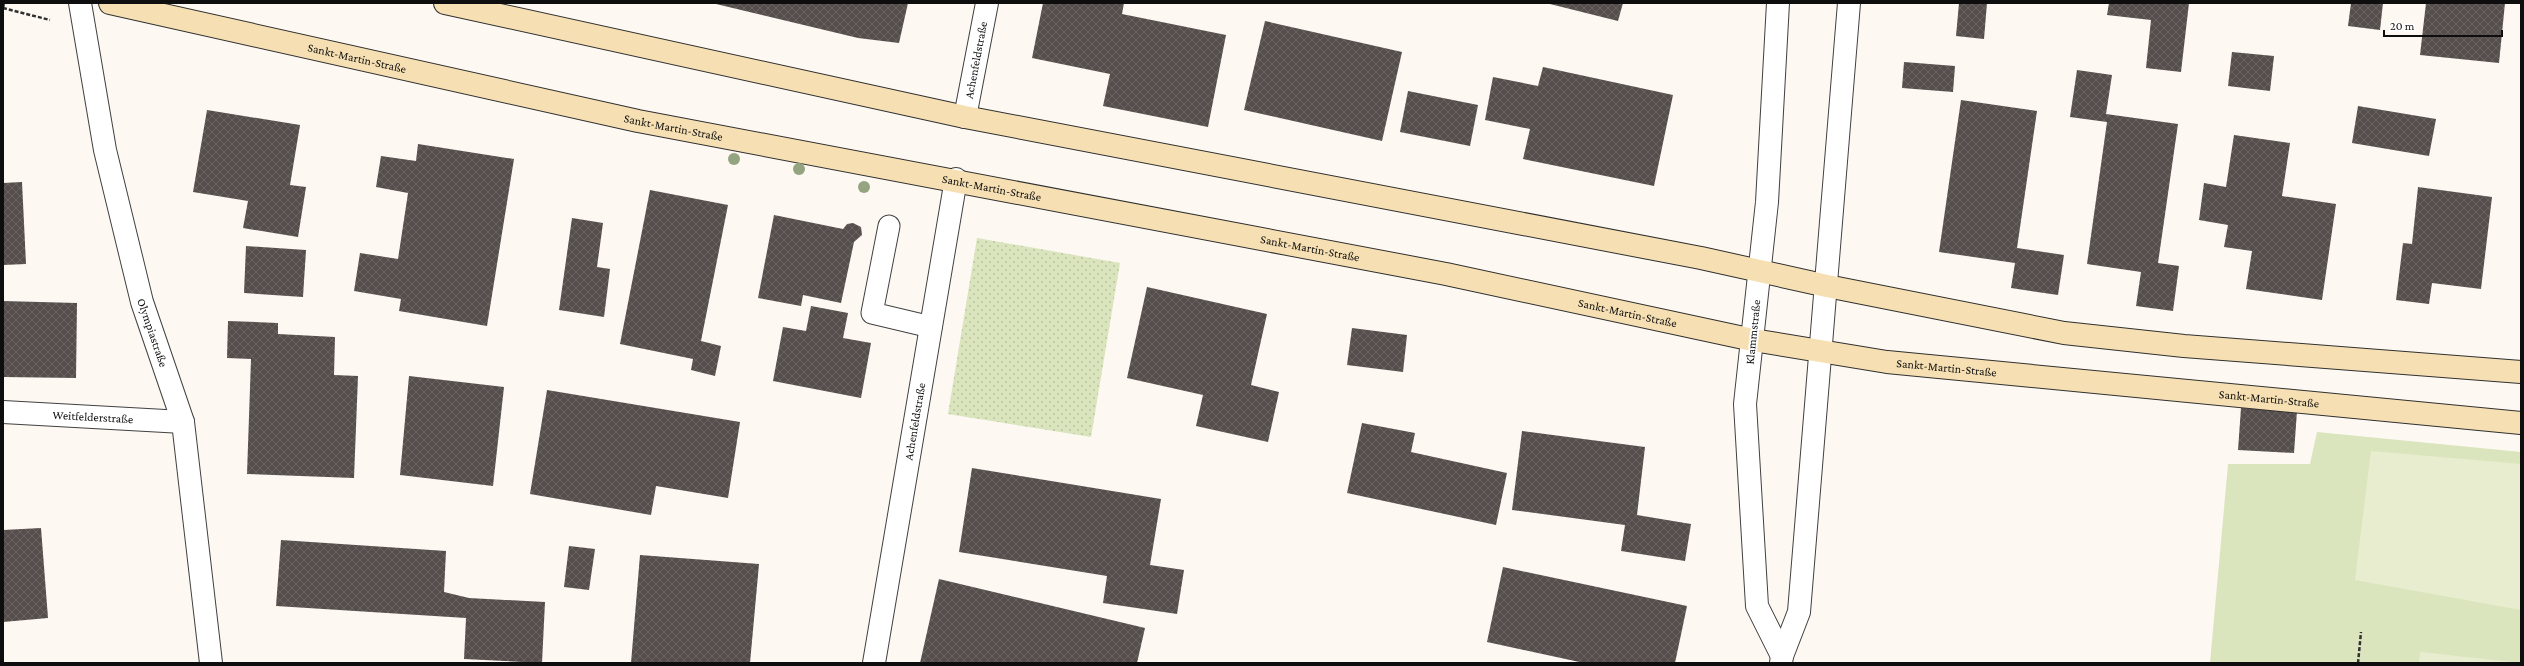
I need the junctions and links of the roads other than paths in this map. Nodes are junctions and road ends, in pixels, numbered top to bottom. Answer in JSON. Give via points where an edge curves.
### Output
{"nodes":[{"id":1,"x":80,"y":3,"type":"edge"},
{"id":2,"x":110,"y":3,"type":"edge"},
{"id":3,"x":445,"y":3,"type":"edge"},
{"id":4,"x":987,"y":3,"type":"edge"},
{"id":5,"x":1778,"y":3,"type":"edge"},
{"id":6,"x":1849,"y":3,"type":"edge"},
{"id":7,"x":965,"y":117,"type":"junction"},
{"id":8,"x":956,"y":179,"type":"junction"},
{"id":9,"x":889,"y":226,"type":"dead end"},
{"id":10,"x":1760,"y":272,"type":"junction"},
{"id":11,"x":1827,"y":286,"type":"junction"},
{"id":12,"x":931,"y":327,"type":"junction"},
{"id":13,"x":1753,"y":340,"type":"junction"},
{"id":14,"x":1822,"y":353,"type":"junction"},
{"id":15,"x":2521,"y":372,"type":"edge"},
{"id":16,"x":3,"y":412,"type":"edge"},
{"id":17,"x":183,"y":422,"type":"junction"},
{"id":18,"x":2521,"y":423,"type":"edge"},
{"id":19,"x":1782,"y":659,"type":"edge"},
{"id":20,"x":211,"y":663,"type":"edge"},
{"id":21,"x":874,"y":663,"type":"edge"}],
"edges":[{"from":1,"to":17,"type":"street","name":"Olympiastraße","via":[[105,150],[140,294]]},
{"from":2,"to":8,"type":"main road","name":"Sankt-Martin-Straße","via":[[638,121]]},
{"from":3,"to":7,"type":"main road"},
{"from":4,"to":7,"type":"street","name":"Achenfeldstraße"},
{"from":5,"to":10,"type":"street","name":"Klammstraße","via":[[1767,202]]},
{"from":6,"to":11,"type":"street","name":"Klammstraße"},
{"from":7,"to":10,"type":"main road","via":[[1701,258]]},
{"from":8,"to":12,"type":"street","name":"Achenfeldstraße"},
{"from":8,"to":13,"type":"main road","name":"Sankt-Martin-Straße","via":[[1510,287]]},
{"from":9,"to":12,"type":"lane","via":[[872,313]]},
{"from":10,"to":11,"type":"main road"},
{"from":10,"to":13,"type":"street","name":"Klammstraße"},
{"from":11,"to":14,"type":"street","name":"Klammstraße"},
{"from":11,"to":15,"type":"main road","via":[[1894,297],[2064,333],[2184,346]]},
{"from":12,"to":21,"type":"street","name":"Achenfeldstraße"},
{"from":13,"to":14,"type":"main road","name":"Sankt-Martin-Straße"},
{"from":13,"to":19,"type":"street","name":"Klammstraße","via":[[1745,404],[1757,606]]},
{"from":14,"to":18,"type":"main road","name":"Sankt-Martin-Straße","via":[[1895,363]]},
{"from":14,"to":19,"type":"street","name":"Klammstraße","via":[[1800,612]]},
{"from":16,"to":17,"type":"street","name":"Weitfelderstraße"},
{"from":17,"to":20,"type":"street","name":"Olympiastraße"}]}
